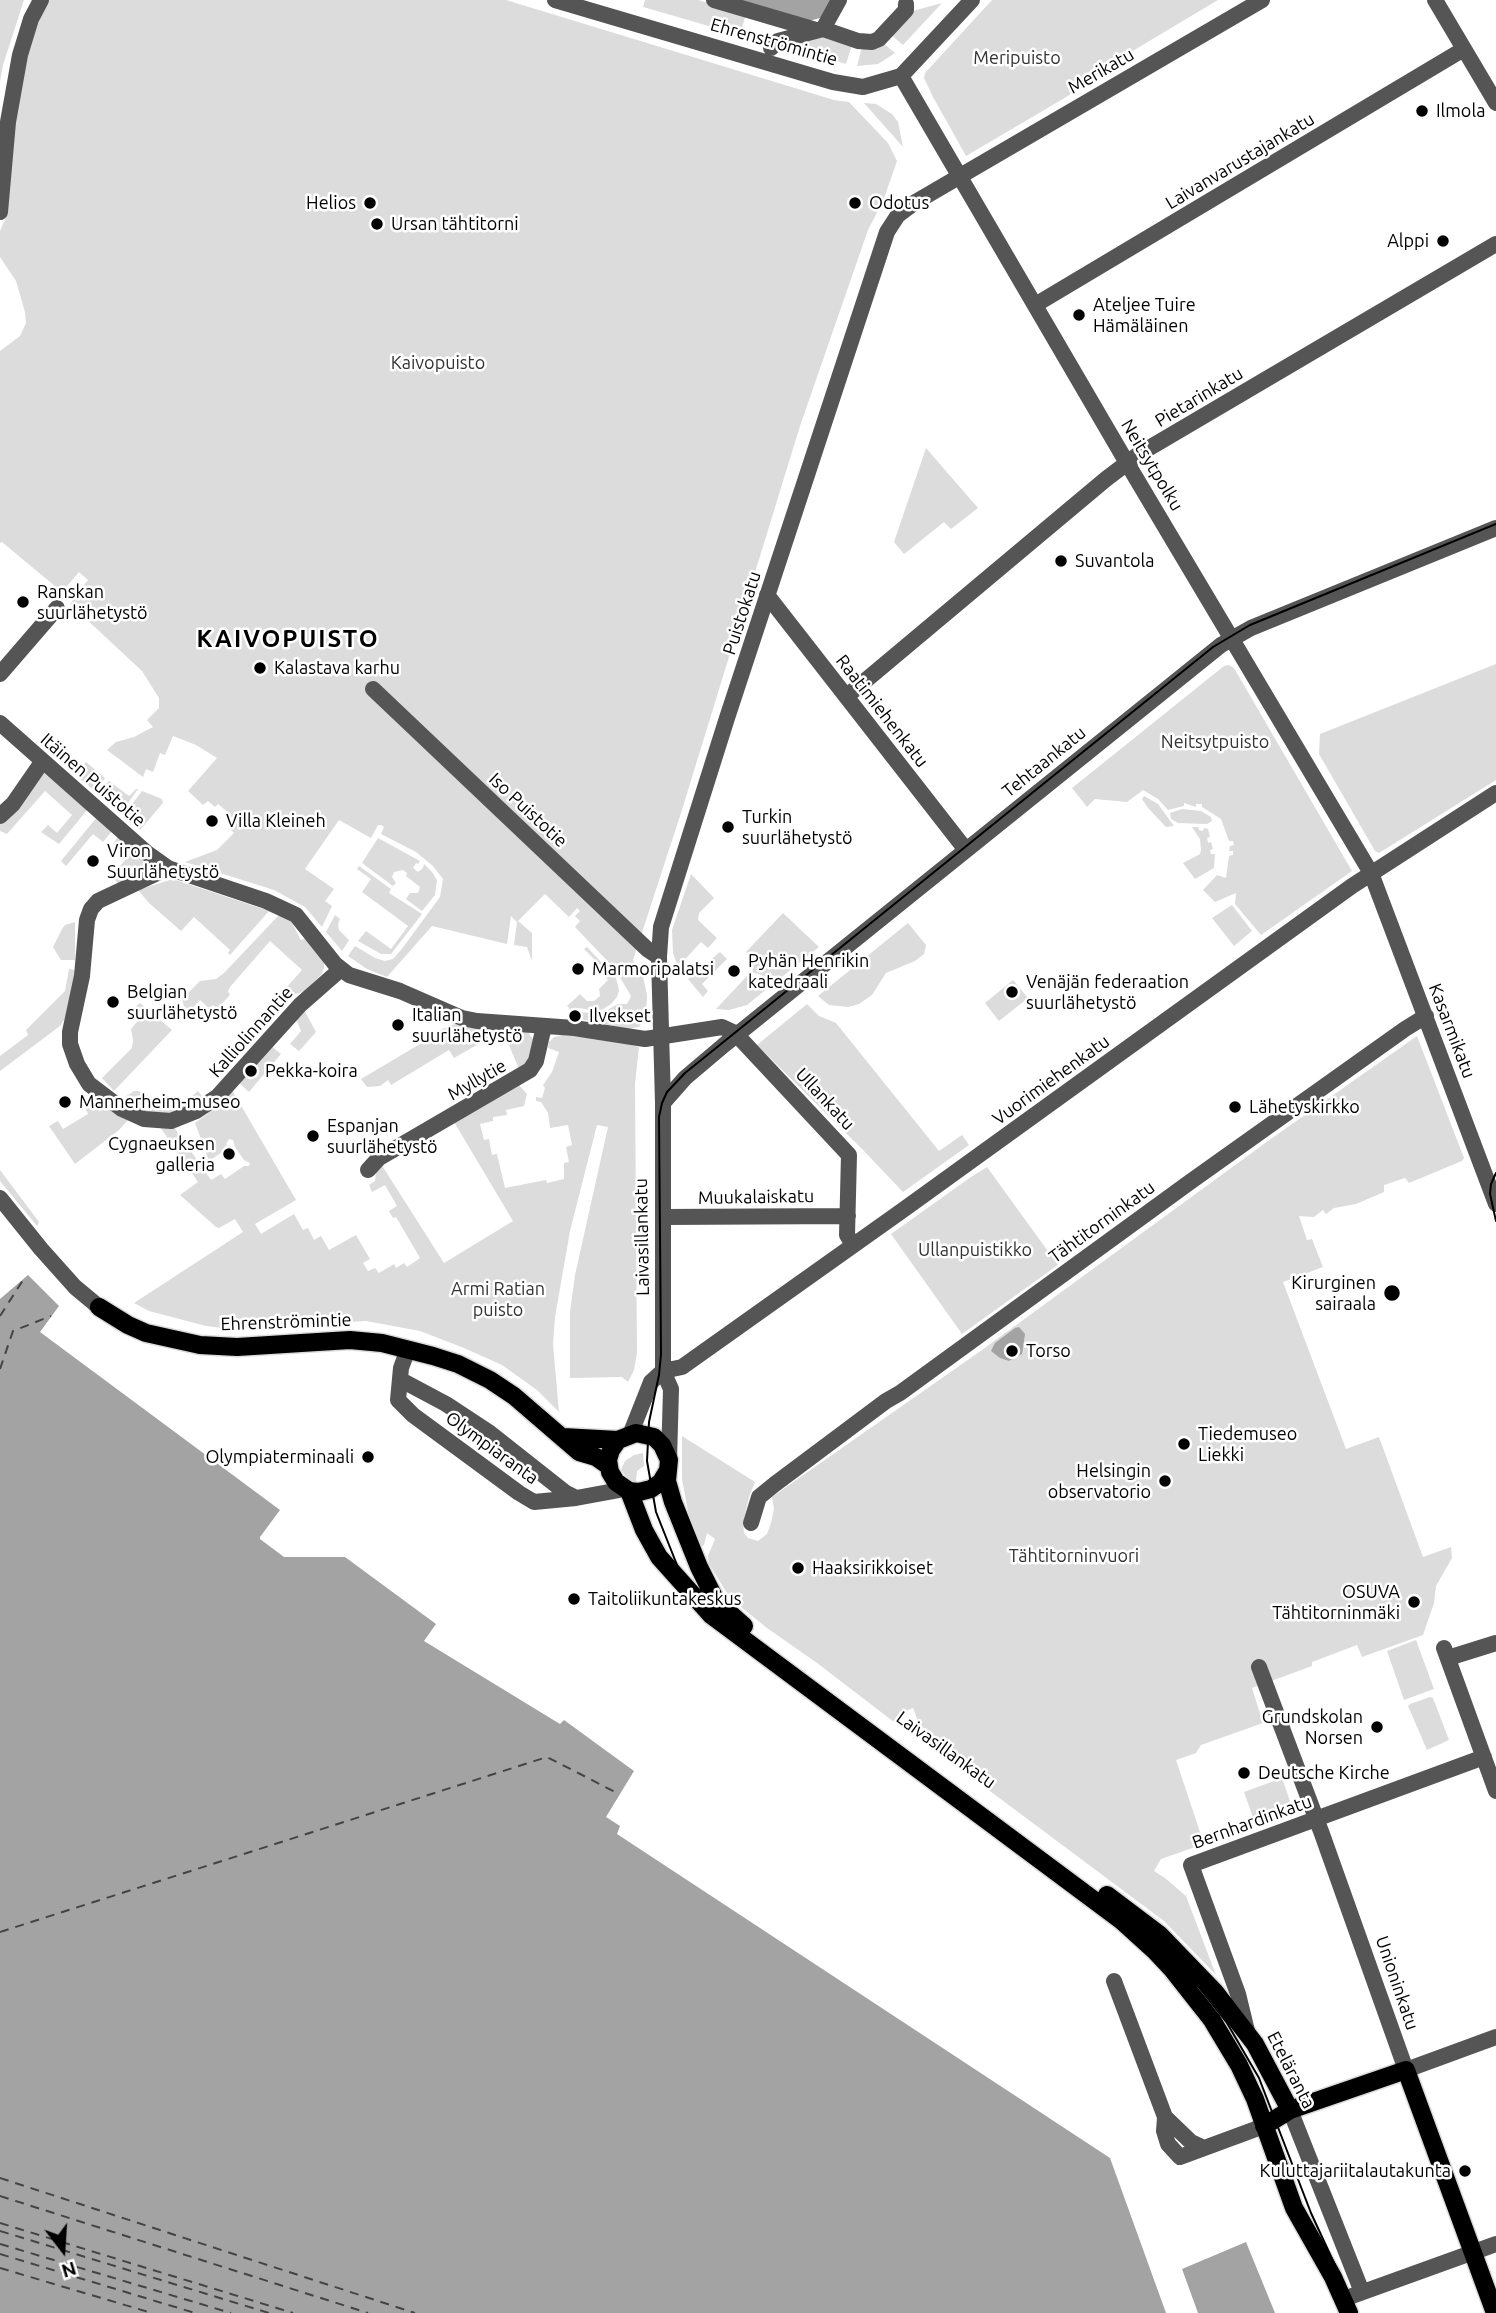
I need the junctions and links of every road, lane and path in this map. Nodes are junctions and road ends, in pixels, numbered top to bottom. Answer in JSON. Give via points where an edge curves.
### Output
{"nodes":[{"id":1,"x":41,"y":0,"type":"edge"},
{"id":2,"x":555,"y":0,"type":"edge"},
{"id":3,"x":714,"y":0,"type":"edge"},
{"id":4,"x":839,"y":0,"type":"edge"},
{"id":5,"x":972,"y":0,"type":"edge"},
{"id":6,"x":1262,"y":0,"type":"edge"},
{"id":7,"x":1435,"y":0,"type":"edge"},
{"id":8,"x":907,"y":1,"type":"edge"},
{"id":9,"x":820,"y":30,"type":"junction"},
{"id":10,"x":771,"y":48,"type":"dead end"},
{"id":11,"x":1464,"y":49,"type":"junction"},
{"id":12,"x":901,"y":76,"type":"junction"},
{"id":13,"x":1496,"y":103,"type":"edge"},
{"id":14,"x":959,"y":176,"type":"junction"},
{"id":15,"x":0,"y":212,"type":"edge"},
{"id":16,"x":1496,"y":244,"type":"edge"},
{"id":17,"x":1035,"y":305,"type":"junction"},
{"id":18,"x":1127,"y":463,"type":"junction"},
{"id":19,"x":1496,"y":528,"type":"edge"},
{"id":20,"x":767,"y":596,"type":"junction"},
{"id":21,"x":57,"y":608,"type":"dead end"},
{"id":22,"x":1233,"y":637,"type":"junction"},
{"id":23,"x":0,"y":674,"type":"edge"},
{"id":24,"x":373,"y":689,"type":"dead end"},
{"id":25,"x":847,"y":696,"type":"junction"},
{"id":26,"x":0,"y":723,"type":"edge"},
{"id":27,"x":42,"y":762,"type":"junction"},
{"id":28,"x":1496,"y":793,"type":"edge"},
{"id":29,"x":0,"y":816,"type":"edge"},
{"id":30,"x":966,"y":850,"type":"junction"},
{"id":31,"x":167,"y":868,"type":"junction"},
{"id":32,"x":1371,"y":873,"type":"junction"},
{"id":33,"x":659,"y":957,"type":"junction"},
{"id":34,"x":341,"y":969,"type":"junction"},
{"id":35,"x":1426,"y":1016,"type":"junction"},
{"id":36,"x":544,"y":1026,"type":"junction"},
{"id":37,"x":738,"y":1034,"type":"junction"},
{"id":38,"x":661,"y":1036,"type":"junction"},
{"id":39,"x":663,"y":1103,"type":"junction"},
{"id":40,"x":1490,"y":1168,"type":"edge"},
{"id":41,"x":368,"y":1170,"type":"dead end"},
{"id":42,"x":0,"y":1198,"type":"edge"},
{"id":43,"x":1496,"y":1203,"type":"edge"},
{"id":44,"x":848,"y":1216,"type":"junction"},
{"id":45,"x":663,"y":1217,"type":"junction"},
{"id":46,"x":853,"y":1245,"type":"junction"},
{"id":47,"x":99,"y":1307,"type":"joint"},
{"id":48,"x":408,"y":1349,"type":"junction"},
{"id":49,"x":663,"y":1371,"type":"junction"},
{"id":50,"x":401,"y":1380,"type":"junction"},
{"id":51,"x":563,"y":1437,"type":"junction"},
{"id":52,"x":624,"y":1437,"type":"junction"},
{"id":53,"x":609,"y":1466,"type":"junction"},
{"id":54,"x":668,"y":1466,"type":"junction"},
{"id":55,"x":627,"y":1490,"type":"junction"},
{"id":56,"x":576,"y":1498,"type":"junction"},
{"id":57,"x":751,"y":1523,"type":"dead end"},
{"id":58,"x":1496,"y":1643,"type":"edge"},
{"id":59,"x":1259,"y":1667,"type":"dead end"},
{"id":60,"x":1484,"y":1757,"type":"junction"},
{"id":61,"x":1496,"y":1791,"type":"edge"},
{"id":62,"x":1316,"y":1819,"type":"junction"},
{"id":63,"x":1191,"y":1864,"type":"joint"},
{"id":64,"x":1114,"y":1981,"type":"dead end"},
{"id":65,"x":1247,"y":2031,"type":"junction"},
{"id":66,"x":1496,"y":2037,"type":"edge"},
{"id":67,"x":1406,"y":2070,"type":"junction"},
{"id":68,"x":1290,"y":2110,"type":"junction"},
{"id":69,"x":1165,"y":2117,"type":"junction"},
{"id":70,"x":1264,"y":2126,"type":"junction"},
{"id":71,"x":1204,"y":2148,"type":"junction"},
{"id":72,"x":1496,"y":2244,"type":"edge"},
{"id":73,"x":1473,"y":2253,"type":"junction"},
{"id":74,"x":1362,"y":2292,"type":"junction"},
{"id":75,"x":1346,"y":2306,"type":"edge"},
{"id":76,"x":1496,"y":2313,"type":"edge"}],
"edges":[{"from":1,"to":15,"type":"street","via":[[20,55]]},
{"from":2,"to":12,"type":"street","name":"Ehrenströmintie","via":[[849,86],[872,86]]},
{"from":3,"to":9,"type":"street"},
{"from":4,"to":9,"type":"street"},
{"from":5,"to":12,"type":"street"},
{"from":6,"to":14,"type":"street","name":"Merikatu"},
{"from":7,"to":11,"type":"street"},
{"from":8,"to":9,"type":"street","via":[[906,10],[873,42]]},
{"from":9,"to":10,"type":"street","via":[[778,41]]},
{"from":11,"to":13,"type":"street"},
{"from":11,"to":17,"type":"street","name":"Laivanvarustajankatu"},
{"from":12,"to":14,"type":"street","name":"Neitsytpolku"},
{"from":14,"to":17,"type":"street","name":"Neitsytpolku"},
{"from":14,"to":20,"type":"street","name":"Puistokatu","via":[[898,215],[887,232]]},
{"from":16,"to":18,"type":"street","name":"Pietarinkatu"},
{"from":17,"to":18,"type":"street","name":"Neitsytpolku"},
{"from":18,"to":22,"type":"street","name":"Neitsytpolku"},
{"from":18,"to":25,"type":"street","name":"Pietarinkatu"},
{"from":19,"to":22,"type":"street","name":"Tehtaankatu"},
{"from":20,"to":25,"type":"street","name":"Raatimiehenkatu"},
{"from":20,"to":33,"type":"street","name":"Puistokatu","via":[[661,927]]},
{"from":21,"to":23,"type":"street"},
{"from":22,"to":30,"type":"street","name":"Tehtaankatu"},
{"from":22,"to":32,"type":"street","name":"Neitsytpolku"},
{"from":24,"to":33,"type":"street","name":"Iso Puistotie"},
{"from":25,"to":30,"type":"street","name":"Raatimiehenkatu"},
{"from":26,"to":27,"type":"street","name":"Itäinen Puistotie"},
{"from":27,"to":29,"type":"street"},
{"from":27,"to":31,"type":"street","name":"Itäinen Puistotie"},
{"from":28,"to":32,"type":"street","name":"Vuorimiehenkatu"},
{"from":30,"to":37,"type":"street","name":"Tehtaankatu"},
{"from":31,"to":34,"type":"street","name":"Itäinen Puistotie","via":[[288,910]]},
{"from":31,"to":34,"type":"street","name":"Kalliolinnantie","via":[[98,901],[87,920],[70,1044],[89,1084],[122,1109],[144,1119],[171,1121],[196,1111],[217,1097],[299,1005]]},
{"from":32,"to":35,"type":"street","name":"Kasarmikatu"},
{"from":32,"to":46,"type":"street","name":"Vuorimiehenkatu"},
{"from":33,"to":38,"type":"street","name":"Puistokatu"},
{"from":34,"to":36,"type":"street","name":"Itäinen Puistotie","via":[[461,1018]]},
{"from":35,"to":40,"type":"street","name":"Kasarmikatu"},
{"from":35,"to":57,"type":"street","name":"Tähtitorninkatu","via":[[775,1483],[759,1497]]},
{"from":36,"to":38,"type":"street","name":"Itäinen Puistotie","via":[[645,1039]]},
{"from":36,"to":41,"type":"street","name":"Myllytie","via":[[530,1070],[379,1158]]},
{"from":37,"to":38,"type":"street","name":"Itäinen Puistotie","via":[[722,1027]]},
{"from":37,"to":39,"type":"street","name":"Tehtaankatu","via":[[685,1077]]},
{"from":37,"to":44,"type":"street","name":"Ullankatu","via":[[849,1155]]},
{"from":38,"to":39,"type":"street","name":"Puistokatu"},
{"from":39,"to":45,"type":"street","name":"Laivasillankatu"},
{"from":40,"to":43,"type":"street","name":"Kasarmikatu"},
{"from":42,"to":47,"type":"street","name":"Ehrenströmintie","via":[[75,1287]]},
{"from":44,"to":45,"type":"street","name":"Muukalaiskatu"},
{"from":44,"to":46,"type":"street","name":"Ullankatu","via":[[847,1235]]},
{"from":45,"to":49,"type":"street","name":"Laivasillankatu"},
{"from":46,"to":49,"type":"street","name":"Vuorimiehenkatu","via":[[682,1367]]},
{"from":47,"to":48,"type":"main road","name":"Ehrenströmintie","via":[[146,1333],[200,1345],[350,1340]]},
{"from":48,"to":50,"type":"street","name":"Olympiaranta"},
{"from":48,"to":51,"type":"main road","name":"Ehrenströmintie","via":[[490,1380]]},
{"from":49,"to":52,"type":"street","via":[[651,1382]]},
{"from":49,"to":54,"type":"street","name":"Laivasillankatu","via":[[671,1389]]},
{"from":50,"to":56,"type":"street","via":[[468,1418]]},
{"from":50,"to":56,"type":"street","name":"Olympiaranta","via":[[398,1399],[414,1415],[519,1493],[534,1502]]},
{"from":51,"to":52,"type":"main road"},
{"from":51,"to":53,"type":"main road","name":"Ehrenströmintie"},
{"from":52,"to":53,"type":"main road","via":[[611,1450]]},
{"from":52,"to":54,"type":"main road","name":"Laivasillankatu","via":[[643,1433],[654,1437],[662,1445]]},
{"from":53,"to":55,"type":"main road","name":"Laivasillankatu","via":[[616,1482]]},
{"from":54,"to":55,"type":"main road","via":[[661,1482],[651,1489]]},
{"from":54,"to":65,"type":"main road","name":"Laivasillankatu","via":[[673,1502],[699,1567],[727,1613],[1152,1928],[1202,1976]]},
{"from":55,"to":56,"type":"street","name":"Olympiaranta"},
{"from":55,"to":70,"type":"main road","name":"Laivasillankatu","via":[[659,1557],[711,1615],[1122,1921],[1171,1968],[1223,2037]]},
{"from":58,"to":60,"type":"street","via":[[1446,1653]]},
{"from":59,"to":62,"type":"street","name":"Unioninkatu"},
{"from":60,"to":61,"type":"street"},
{"from":60,"to":62,"type":"street","name":"Bernhardinkatu"},
{"from":62,"to":63,"type":"street","name":"Bernhardinkatu"},
{"from":62,"to":67,"type":"street","name":"Unioninkatu"},
{"from":63,"to":65,"type":"street","name":"Eteläranta"},
{"from":64,"to":69,"type":"street"},
{"from":65,"to":68,"type":"main road","name":"Eteläranta"},
{"from":66,"to":67,"type":"street"},
{"from":67,"to":68,"type":"main road"},
{"from":67,"to":73,"type":"main road","name":"Unioninkatu"},
{"from":68,"to":70,"type":"main road"},
{"from":68,"to":74,"type":"street","name":"Eteläranta"},
{"from":69,"to":71,"type":"street"},
{"from":69,"to":71,"type":"street","via":[[1168,2144],[1180,2157]]},
{"from":70,"to":71,"type":"street"},
{"from":70,"to":75,"type":"main road","via":[[1298,2218]]},
{"from":72,"to":73,"type":"street"},
{"from":73,"to":74,"type":"street"},
{"from":73,"to":76,"type":"main road","name":"Unioninkatu"},
{"from":74,"to":75,"type":"street"}]}
